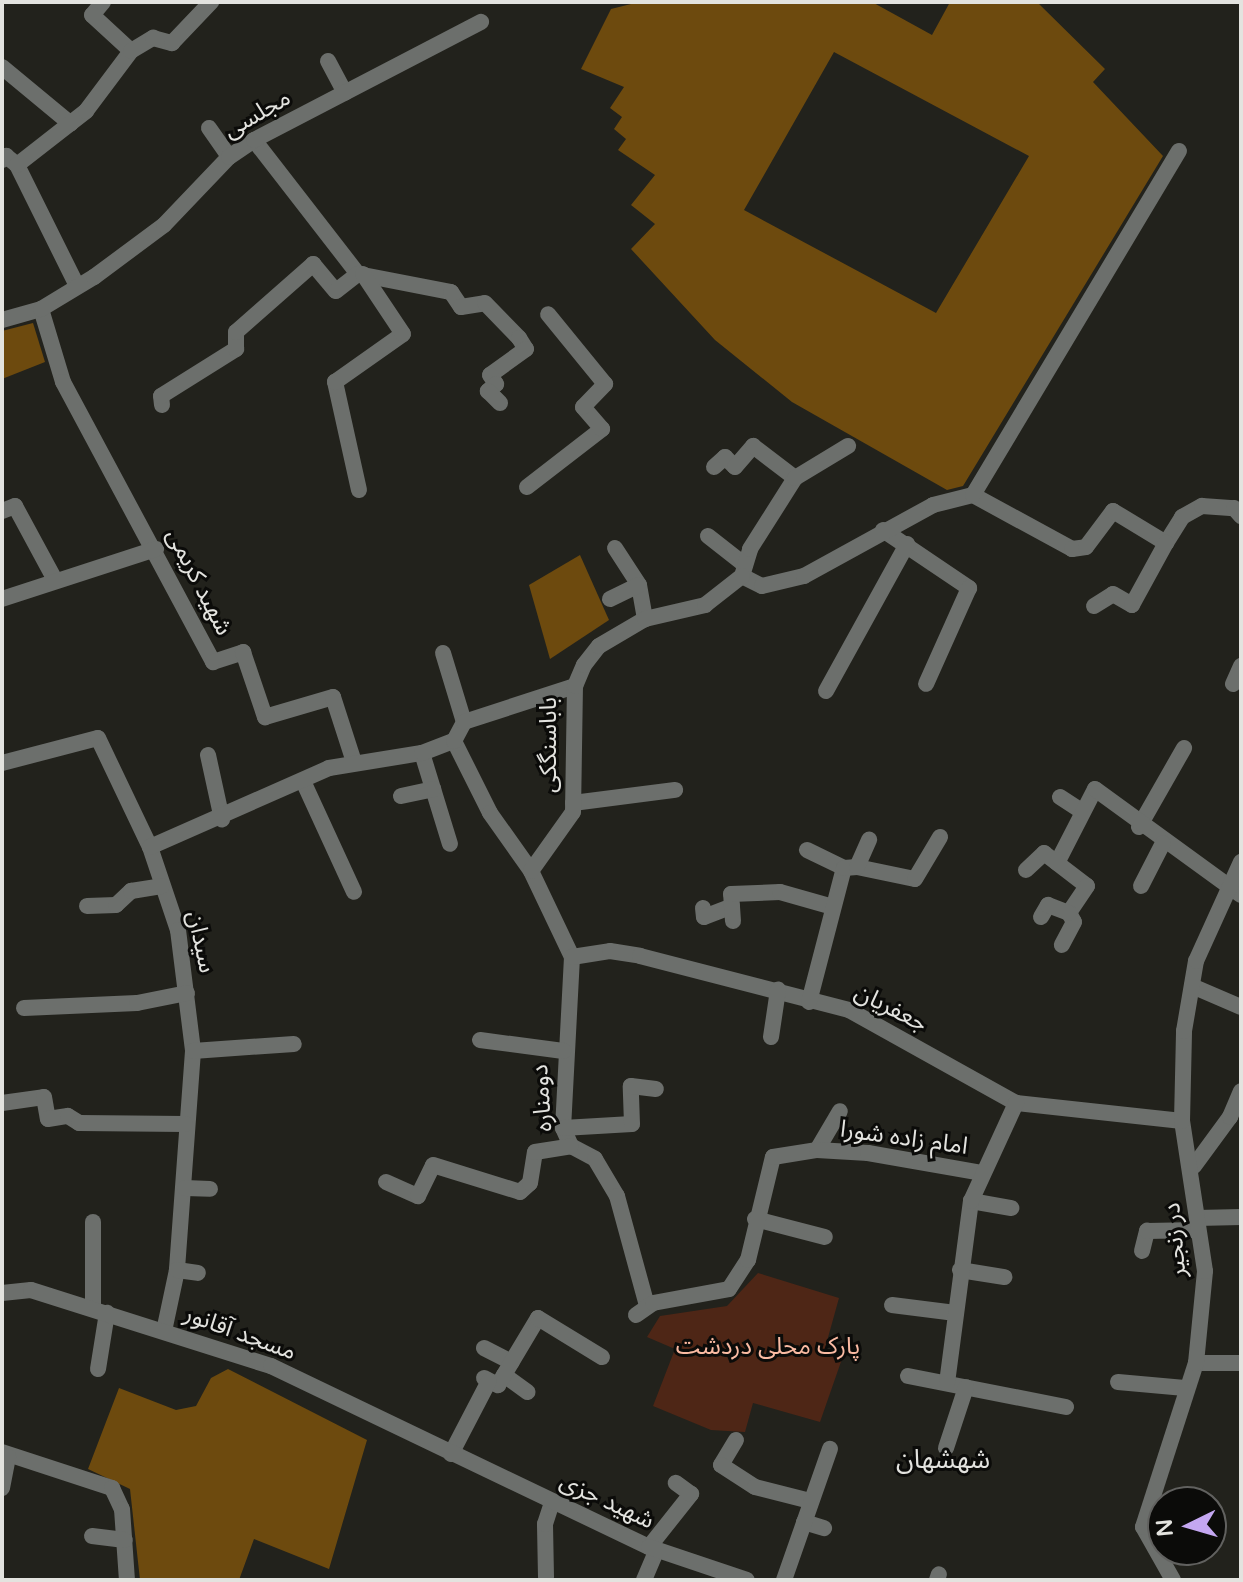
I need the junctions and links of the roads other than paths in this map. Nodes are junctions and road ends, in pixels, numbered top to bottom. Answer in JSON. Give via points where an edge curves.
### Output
{"nodes":[{"id":1,"x":103,"y":2,"type":"edge"},
{"id":2,"x":211,"y":2,"type":"edge"},
{"id":3,"x":481,"y":22,"type":"dead end"},
{"id":4,"x":131,"y":51,"type":"junction"},
{"id":5,"x":328,"y":61,"type":"dead end"},
{"id":6,"x":2,"y":67,"type":"edge"},
{"id":7,"x":345,"y":93,"type":"junction"},
{"id":8,"x":71,"y":124,"type":"junction"},
{"id":9,"x":209,"y":128,"type":"dead end"},
{"id":10,"x":254,"y":140,"type":"junction"},
{"id":11,"x":1179,"y":151,"type":"dead end"},
{"id":12,"x":229,"y":157,"type":"junction"},
{"id":13,"x":9,"y":163,"type":"edge"},
{"id":14,"x":360,"y":274,"type":"junction"},
{"id":15,"x":77,"y":286,"type":"junction"},
{"id":16,"x":41,"y":309,"type":"junction"},
{"id":17,"x":548,"y":314,"type":"dead end"},
{"id":18,"x":2,"y":320,"type":"edge"},
{"id":19,"x":500,"y":403,"type":"dead end"},
{"id":20,"x":162,"y":405,"type":"dead end"},
{"id":21,"x":848,"y":446,"type":"dead end"},
{"id":22,"x":714,"y":467,"type":"dead end"},
{"id":23,"x":795,"y":478,"type":"junction"},
{"id":24,"x":527,"y":487,"type":"dead end"},
{"id":25,"x":359,"y":490,"type":"dead end"},
{"id":26,"x":973,"y":495,"type":"junction"},
{"id":27,"x":2,"y":511,"type":"edge"},
{"id":28,"x":1241,"y":516,"type":"edge"},
{"id":29,"x":883,"y":530,"type":"junction"},
{"id":30,"x":708,"y":536,"type":"dead end"},
{"id":31,"x":1166,"y":543,"type":"junction"},
{"id":32,"x":907,"y":544,"type":"junction"},
{"id":33,"x":615,"y":548,"type":"dead end"},
{"id":34,"x":156,"y":549,"type":"junction"},
{"id":35,"x":744,"y":571,"type":"junction"},
{"id":36,"x":54,"y":578,"type":"junction"},
{"id":37,"x":639,"y":585,"type":"junction"},
{"id":38,"x":2,"y":599,"type":"edge"},
{"id":39,"x":610,"y":599,"type":"dead end"},
{"id":40,"x":1094,"y":606,"type":"dead end"},
{"id":41,"x":645,"y":619,"type":"junction"},
{"id":42,"x":443,"y":653,"type":"dead end"},
{"id":43,"x":1241,"y":666,"type":"edge"},
{"id":44,"x":926,"y":684,"type":"dead end"},
{"id":45,"x":1233,"y":684,"type":"dead end"},
{"id":46,"x":575,"y":686,"type":"junction"},
{"id":47,"x":826,"y":691,"type":"dead end"},
{"id":48,"x":464,"y":722,"type":"junction"},
{"id":49,"x":454,"y":741,"type":"junction"},
{"id":50,"x":1184,"y":748,"type":"dead end"},
{"id":51,"x":422,"y":753,"type":"junction"},
{"id":52,"x":208,"y":755,"type":"dead end"},
{"id":53,"x":354,"y":762,"type":"junction"},
{"id":54,"x":2,"y":763,"type":"edge"},
{"id":55,"x":303,"y":781,"type":"junction"},
{"id":56,"x":433,"y":789,"type":"junction"},
{"id":57,"x":675,"y":790,"type":"dead end"},
{"id":58,"x":401,"y":796,"type":"dead end"},
{"id":59,"x":1060,"y":797,"type":"dead end"},
{"id":60,"x":573,"y":803,"type":"junction"},
{"id":61,"x":1083,"y":812,"type":"junction"},
{"id":62,"x":222,"y":819,"type":"junction"},
{"id":63,"x":1139,"y":827,"type":"junction"},
{"id":64,"x":940,"y":837,"type":"dead end"},
{"id":65,"x":869,"y":840,"type":"dead end"},
{"id":66,"x":1163,"y":843,"type":"junction"},
{"id":67,"x":450,"y":844,"type":"dead end"},
{"id":68,"x":150,"y":847,"type":"junction"},
{"id":69,"x":807,"y":850,"type":"dead end"},
{"id":70,"x":1241,"y":862,"type":"edge"},
{"id":71,"x":1057,"y":863,"type":"junction"},
{"id":72,"x":851,"y":867,"type":"junction"},
{"id":73,"x":1026,"y":870,"type":"dead end"},
{"id":74,"x":531,"y":871,"type":"junction"},
{"id":75,"x":162,"y":886,"type":"junction"},
{"id":76,"x":1141,"y":886,"type":"dead end"},
{"id":77,"x":1234,"y":891,"type":"edge"},
{"id":78,"x":354,"y":892,"type":"dead end"},
{"id":79,"x":87,"y":906,"type":"dead end"},
{"id":80,"x":833,"y":907,"type":"junction"},
{"id":81,"x":703,"y":908,"type":"dead end"},
{"id":82,"x":1069,"y":913,"type":"junction"},
{"id":83,"x":1041,"y":917,"type":"dead end"},
{"id":84,"x":1062,"y":945,"type":"dead end"},
{"id":85,"x":572,"y":957,"type":"junction"},
{"id":86,"x":1192,"y":986,"type":"junction"},
{"id":87,"x":778,"y":990,"type":"junction"},
{"id":88,"x":187,"y":993,"type":"junction"},
{"id":89,"x":809,"y":1002,"type":"junction"},
{"id":90,"x":1241,"y":1007,"type":"edge"},
{"id":91,"x":24,"y":1008,"type":"dead end"},
{"id":92,"x":771,"y":1037,"type":"dead end"},
{"id":93,"x":480,"y":1040,"type":"dead end"},
{"id":94,"x":294,"y":1044,"type":"dead end"},
{"id":95,"x":193,"y":1051,"type":"junction"},
{"id":96,"x":563,"y":1051,"type":"junction"},
{"id":97,"x":656,"y":1089,"type":"dead end"},
{"id":98,"x":1241,"y":1091,"type":"edge"},
{"id":99,"x":2,"y":1103,"type":"edge"},
{"id":100,"x":1016,"y":1103,"type":"junction"},
{"id":101,"x":840,"y":1111,"type":"dead end"},
{"id":102,"x":1182,"y":1121,"type":"junction"},
{"id":103,"x":185,"y":1124,"type":"junction"},
{"id":104,"x":563,"y":1128,"type":"junction"},
{"id":105,"x":571,"y":1146,"type":"junction"},
{"id":106,"x":817,"y":1150,"type":"junction"},
{"id":107,"x":1194,"y":1166,"type":"junction"},
{"id":108,"x":981,"y":1173,"type":"junction"},
{"id":109,"x":386,"y":1182,"type":"dead end"},
{"id":110,"x":185,"y":1188,"type":"junction"},
{"id":111,"x":210,"y":1189,"type":"dead end"},
{"id":112,"x":971,"y":1201,"type":"junction"},
{"id":113,"x":1011,"y":1208,"type":"dead end"},
{"id":114,"x":1241,"y":1217,"type":"edge"},
{"id":115,"x":755,"y":1219,"type":"junction"},
{"id":116,"x":93,"y":1222,"type":"dead end"},
{"id":117,"x":1198,"y":1224,"type":"junction"},
{"id":118,"x":825,"y":1237,"type":"dead end"},
{"id":119,"x":1142,"y":1251,"type":"dead end"},
{"id":120,"x":177,"y":1270,"type":"junction"},
{"id":121,"x":960,"y":1270,"type":"junction"},
{"id":122,"x":198,"y":1273,"type":"dead end"},
{"id":123,"x":1004,"y":1277,"type":"dead end"},
{"id":124,"x":2,"y":1293,"type":"edge"},
{"id":125,"x":892,"y":1305,"type":"dead end"},
{"id":126,"x":642,"y":1310,"type":"joint"},
{"id":127,"x":100,"y":1311,"type":"junction"},
{"id":128,"x":955,"y":1313,"type":"junction"},
{"id":129,"x":164,"y":1331,"type":"junction"},
{"id":130,"x":484,"y":1348,"type":"dead end"},
{"id":131,"x":602,"y":1357,"type":"dead end"},
{"id":132,"x":1196,"y":1363,"type":"junction"},
{"id":133,"x":1241,"y":1363,"type":"edge"},
{"id":134,"x":98,"y":1369,"type":"dead end"},
{"id":135,"x":497,"y":1374,"type":"junction"},
{"id":136,"x":908,"y":1376,"type":"dead end"},
{"id":137,"x":1118,"y":1382,"type":"dead end"},
{"id":138,"x":947,"y":1383,"type":"junction"},
{"id":139,"x":966,"y":1387,"type":"junction"},
{"id":140,"x":1185,"y":1388,"type":"junction"},
{"id":141,"x":527,"y":1392,"type":"dead end"},
{"id":142,"x":1066,"y":1407,"type":"dead end"},
{"id":143,"x":736,"y":1440,"type":"dead end"},
{"id":144,"x":946,"y":1448,"type":"dead end"},
{"id":145,"x":830,"y":1449,"type":"dead end"},
{"id":146,"x":5,"y":1454,"type":"edge"},
{"id":147,"x":451,"y":1454,"type":"junction"},
{"id":148,"x":676,"y":1483,"type":"dead end"},
{"id":149,"x":2,"y":1488,"type":"edge"},
{"id":150,"x":810,"y":1501,"type":"junction"},
{"id":151,"x":552,"y":1502,"type":"junction"},
{"id":152,"x":804,"y":1522,"type":"junction"},
{"id":153,"x":824,"y":1528,"type":"dead end"},
{"id":154,"x":92,"y":1536,"type":"dead end"},
{"id":155,"x":125,"y":1540,"type":"junction"},
{"id":156,"x":653,"y":1549,"type":"junction"},
{"id":157,"x":546,"y":1577,"type":"dead end"},
{"id":158,"x":127,"y":1580,"type":"edge"},
{"id":159,"x":644,"y":1580,"type":"edge"},
{"id":160,"x":747,"y":1580,"type":"edge"},
{"id":161,"x":784,"y":1580,"type":"edge"},
{"id":162,"x":1173,"y":1580,"type":"edge"}],
"edges":[{"from":1,"to":4,"type":"street","via":[[92,15]]},
{"from":2,"to":4,"type":"street","via":[[172,43],[153,38]]},
{"from":3,"to":7,"type":"street","name":"مجلسی"},
{"from":4,"to":8,"type":"street"},
{"from":5,"to":7,"type":"street"},
{"from":6,"to":8,"type":"street"},
{"from":7,"to":10,"type":"street","name":"مجلسی"},
{"from":8,"to":13,"type":"street"},
{"from":9,"to":12,"type":"street"},
{"from":10,"to":12,"type":"street","name":"مجلسی"},
{"from":10,"to":14,"type":"street"},
{"from":11,"to":26,"type":"street"},
{"from":12,"to":15,"type":"street","name":"مجلسی","via":[[164,225]]},
{"from":13,"to":15,"type":"street"},
{"from":14,"to":19,"type":"street","via":[[451,292],[461,307],[485,303],[526,349],[490,375],[496,384],[488,391]]},
{"from":14,"to":20,"type":"street","via":[[336,291],[313,264],[236,332],[236,349],[161,396]]},
{"from":14,"to":25,"type":"street","via":[[403,334],[335,382]]},
{"from":15,"to":16,"type":"street","name":"مجلسی"},
{"from":16,"to":18,"type":"street","name":"مجلسی"},
{"from":16,"to":34,"type":"street","name":"شهید کریمی","via":[[63,382]]},
{"from":17,"to":24,"type":"street","via":[[605,384],[583,407],[602,429]]},
{"from":21,"to":23,"type":"street"},
{"from":22,"to":23,"type":"street","via":[[725,457],[735,467],[753,446]]},
{"from":23,"to":35,"type":"street"},
{"from":26,"to":29,"type":"street","via":[[933,505]]},
{"from":26,"to":31,"type":"street","via":[[1072,549],[1086,547],[1113,511]]},
{"from":27,"to":36,"type":"street","via":[[15,506]]},
{"from":28,"to":31,"type":"street","via":[[1234,508],[1202,506],[1182,517]]},
{"from":29,"to":32,"type":"street"},
{"from":29,"to":35,"type":"street","via":[[804,576],[762,586]]},
{"from":30,"to":35,"type":"street"},
{"from":31,"to":40,"type":"street","via":[[1132,605],[1113,594]]},
{"from":32,"to":44,"type":"street","via":[[969,588]]},
{"from":32,"to":47,"type":"street"},
{"from":33,"to":37,"type":"street"},
{"from":34,"to":36,"type":"street"},
{"from":34,"to":53,"type":"street","name":"شهید کریمی","via":[[213,662],[243,652],[265,717],[333,697]]},
{"from":35,"to":41,"type":"street","via":[[705,605]]},
{"from":36,"to":38,"type":"street"},
{"from":37,"to":39,"type":"street"},
{"from":37,"to":41,"type":"street"},
{"from":41,"to":46,"type":"street","via":[[599,646]]},
{"from":42,"to":48,"type":"street"},
{"from":43,"to":45,"type":"street"},
{"from":46,"to":48,"type":"street","name":"باباسنگکی"},
{"from":46,"to":60,"type":"street","name":"باباسنگکی"},
{"from":48,"to":49,"type":"street"},
{"from":49,"to":51,"type":"street"},
{"from":49,"to":74,"type":"street","via":[[490,813]]},
{"from":50,"to":63,"type":"street"},
{"from":51,"to":53,"type":"street"},
{"from":51,"to":56,"type":"street"},
{"from":52,"to":62,"type":"street"},
{"from":53,"to":55,"type":"street"},
{"from":54,"to":68,"type":"street","name":"سیدان","via":[[98,738]]},
{"from":55,"to":62,"type":"street"},
{"from":55,"to":78,"type":"street"},
{"from":56,"to":58,"type":"street"},
{"from":56,"to":67,"type":"street"},
{"from":57,"to":60,"type":"street"},
{"from":59,"to":61,"type":"street"},
{"from":60,"to":74,"type":"street","name":"باباسنگکی","via":[[573,812]]},
{"from":61,"to":63,"type":"street","via":[[1095,789]]},
{"from":61,"to":71,"type":"street"},
{"from":62,"to":68,"type":"street"},
{"from":63,"to":66,"type":"street"},
{"from":64,"to":72,"type":"street","via":[[915,879]]},
{"from":65,"to":72,"type":"street"},
{"from":66,"to":76,"type":"street"},
{"from":66,"to":77,"type":"street"},
{"from":68,"to":75,"type":"street","name":"سیدان"},
{"from":69,"to":72,"type":"street"},
{"from":70,"to":77,"type":"street","name":"در زنجیر"},
{"from":71,"to":73,"type":"street","via":[[1044,853]]},
{"from":71,"to":82,"type":"street","via":[[1087,886]]},
{"from":72,"to":80,"type":"street"},
{"from":74,"to":85,"type":"street"},
{"from":75,"to":79,"type":"street","via":[[131,891],[116,905]]},
{"from":75,"to":88,"type":"street","name":"سیدان","via":[[182,918]]},
{"from":77,"to":86,"type":"street","name":"در زنجیر"},
{"from":80,"to":81,"type":"street","via":[[780,892],[731,894],[732,913],[704,917]]},
{"from":80,"to":89,"type":"street"},
{"from":82,"to":83,"type":"street","via":[[1048,905]]},
{"from":82,"to":84,"type":"street","via":[[1074,922]]},
{"from":85,"to":87,"type":"street","name":"جعفریان","via":[[610,951]]},
{"from":85,"to":96,"type":"street","name":"دومناره"},
{"from":86,"to":90,"type":"street"},
{"from":86,"to":102,"type":"street","name":"در زنجیر"},
{"from":87,"to":89,"type":"street","name":"جعفریان"},
{"from":87,"to":92,"type":"street"},
{"from":88,"to":91,"type":"street","via":[[137,1003]]},
{"from":88,"to":95,"type":"street","name":"سیدان"},
{"from":89,"to":100,"type":"street","name":"جعفریان","via":[[849,1010]]},
{"from":93,"to":96,"type":"street"},
{"from":94,"to":95,"type":"street"},
{"from":95,"to":103,"type":"street","name":"سیدان"},
{"from":96,"to":104,"type":"street","name":"دومناره"},
{"from":97,"to":104,"type":"street","via":[[631,1086],[632,1124]]},
{"from":98,"to":107,"type":"street","via":[[1230,1117]]},
{"from":99,"to":103,"type":"street","via":[[44,1097],[48,1119],[68,1116],[79,1123]]},
{"from":100,"to":102,"type":"street","name":"جعفریان"},
{"from":100,"to":108,"type":"street"},
{"from":101,"to":106,"type":"street"},
{"from":102,"to":107,"type":"street","name":"در زنجیر"},
{"from":103,"to":110,"type":"street","name":"سیدان"},
{"from":104,"to":105,"type":"street","name":"دومناره"},
{"from":105,"to":109,"type":"street","via":[[535,1152],[530,1183],[520,1192],[433,1165],[418,1196]]},
{"from":105,"to":126,"type":"street","name":"دومناره","via":[[595,1159],[617,1196]]},
{"from":106,"to":108,"type":"street","name":"امام زاده شورا"},
{"from":106,"to":115,"type":"street","name":"امام زاده شورا","via":[[773,1157]]},
{"from":107,"to":117,"type":"street","name":"در زنجیر"},
{"from":108,"to":112,"type":"street"},
{"from":110,"to":111,"type":"street"},
{"from":110,"to":120,"type":"street","name":"سیدان"},
{"from":112,"to":113,"type":"street"},
{"from":112,"to":121,"type":"street"},
{"from":114,"to":117,"type":"street"},
{"from":115,"to":118,"type":"street"},
{"from":115,"to":126,"type":"street","name":"امام زاده شورا","via":[[748,1260],[729,1289]]},
{"from":116,"to":127,"type":"street"},
{"from":117,"to":119,"type":"street","via":[[1147,1231]]},
{"from":117,"to":132,"type":"street","name":"در زنجیر","via":[[1205,1271]]},
{"from":120,"to":122,"type":"street"},
{"from":120,"to":129,"type":"street","name":"سیدان"},
{"from":121,"to":123,"type":"street"},
{"from":121,"to":128,"type":"street"},
{"from":124,"to":127,"type":"street","name":"مسجد آقانور","via":[[31,1290]]},
{"from":125,"to":128,"type":"street"},
{"from":127,"to":129,"type":"street","name":"مسجد آقانور"},
{"from":127,"to":134,"type":"street"},
{"from":128,"to":138,"type":"street"},
{"from":129,"to":147,"type":"street","name":"مسجد آقانور","via":[[271,1366]]},
{"from":130,"to":135,"type":"street"},
{"from":131,"to":135,"type":"street","via":[[538,1318]]},
{"from":132,"to":133,"type":"street"},
{"from":132,"to":140,"type":"street","name":"در زنجیر"},
{"from":135,"to":141,"type":"street"},
{"from":135,"to":147,"type":"street"},
{"from":136,"to":138,"type":"street"},
{"from":137,"to":140,"type":"street"},
{"from":138,"to":139,"type":"street"},
{"from":139,"to":142,"type":"street"},
{"from":139,"to":144,"type":"street"},
{"from":140,"to":162,"type":"street","name":"در زنجیر","via":[[1172,1452],[1147,1500],[1143,1527]]},
{"from":143,"to":150,"type":"street","via":[[721,1465],[755,1487]]},
{"from":145,"to":150,"type":"street"},
{"from":146,"to":149,"type":"street"},
{"from":146,"to":155,"type":"street","via":[[112,1488]]},
{"from":147,"to":151,"type":"street","name":"شهید جزی"},
{"from":148,"to":156,"type":"street","via":[[691,1494]]},
{"from":150,"to":152,"type":"street"},
{"from":151,"to":156,"type":"street","name":"شهید جزی"},
{"from":151,"to":157,"type":"street","via":[[545,1524]]},
{"from":152,"to":153,"type":"street"},
{"from":152,"to":161,"type":"street"},
{"from":154,"to":155,"type":"street"},
{"from":155,"to":158,"type":"street"},
{"from":156,"to":159,"type":"street"},
{"from":156,"to":160,"type":"street","name":"شهید جزی"}]}
